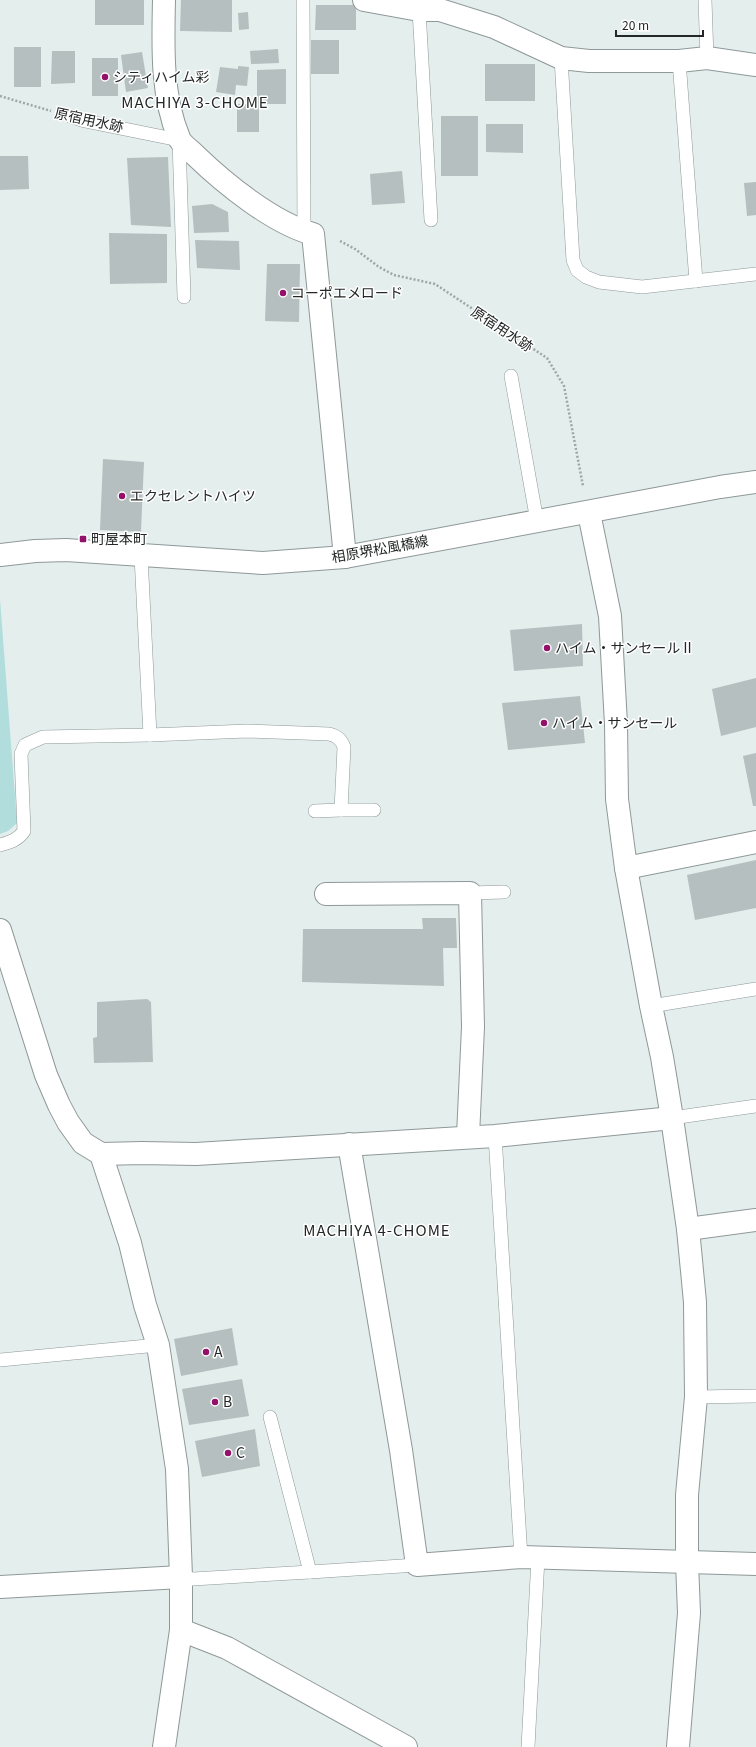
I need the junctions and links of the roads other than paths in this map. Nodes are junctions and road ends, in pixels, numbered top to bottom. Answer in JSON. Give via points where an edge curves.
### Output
{"nodes":[{"id":1,"x":164,"y":0,"type":"edge"},
{"id":2,"x":303,"y":0,"type":"edge"},
{"id":3,"x":364,"y":0,"type":"edge"},
{"id":4,"x":706,"y":0,"type":"edge"},
{"id":5,"x":433,"y":7,"type":"edge"},
{"id":6,"x":561,"y":58,"type":"junction"},
{"id":7,"x":706,"y":58,"type":"junction"},
{"id":8,"x":679,"y":61,"type":"junction"},
{"id":9,"x":756,"y":65,"type":"edge"},
{"id":10,"x":70,"y":116,"type":"road end"},
{"id":11,"x":179,"y":140,"type":"junction"},
{"id":12,"x":431,"y":220,"type":"dead end"},
{"id":13,"x":308,"y":233,"type":"junction"},
{"id":14,"x":756,"y":274,"type":"edge"},
{"id":15,"x":696,"y":281,"type":"junction"},
{"id":16,"x":184,"y":297,"type":"dead end"},
{"id":17,"x":511,"y":376,"type":"dead end"},
{"id":18,"x":756,"y":482,"type":"edge"},
{"id":19,"x":590,"y":513,"type":"junction"},
{"id":20,"x":537,"y":521,"type":"junction"},
{"id":21,"x":0,"y":554,"type":"edge"},
{"id":22,"x":141,"y":556,"type":"junction"},
{"id":23,"x":346,"y":557,"type":"junction"},
{"id":24,"x":150,"y":735,"type":"junction"},
{"id":25,"x":341,"y":810,"type":"junction"},
{"id":26,"x":374,"y":810,"type":"dead end"},
{"id":27,"x":315,"y":811,"type":"dead end"},
{"id":28,"x":756,"y":842,"type":"edge"},
{"id":29,"x":0,"y":845,"type":"edge"},
{"id":30,"x":626,"y":868,"type":"junction"},
{"id":31,"x":504,"y":892,"type":"dead end"},
{"id":32,"x":470,"y":893,"type":"junction"},
{"id":33,"x":326,"y":894,"type":"dead end"},
{"id":34,"x":0,"y":930,"type":"edge"},
{"id":35,"x":756,"y":989,"type":"edge"},
{"id":36,"x":651,"y":1006,"type":"junction"},
{"id":37,"x":756,"y":1106,"type":"edge"},
{"id":38,"x":672,"y":1118,"type":"junction"},
{"id":39,"x":468,"y":1136,"type":"junction"},
{"id":40,"x":495,"y":1136,"type":"junction"},
{"id":41,"x":349,"y":1144,"type":"junction"},
{"id":42,"x":101,"y":1154,"type":"junction"},
{"id":43,"x":756,"y":1220,"type":"edge"},
{"id":44,"x":688,"y":1230,"type":"junction"},
{"id":45,"x":158,"y":1345,"type":"junction"},
{"id":46,"x":0,"y":1360,"type":"edge"},
{"id":47,"x":756,"y":1396,"type":"edge"},
{"id":48,"x":696,"y":1397,"type":"junction"},
{"id":49,"x":270,"y":1417,"type":"dead end"},
{"id":50,"x":529,"y":1557,"type":"junction"},
{"id":51,"x":687,"y":1562,"type":"junction"},
{"id":52,"x":756,"y":1564,"type":"edge"},
{"id":53,"x":417,"y":1565,"type":"junction"},
{"id":54,"x":310,"y":1572,"type":"junction"},
{"id":55,"x":181,"y":1577,"type":"junction"},
{"id":56,"x":0,"y":1587,"type":"edge"},
{"id":57,"x":181,"y":1630,"type":"junction"},
{"id":58,"x":164,"y":1747,"type":"edge"},
{"id":59,"x":406,"y":1747,"type":"edge"},
{"id":60,"x":528,"y":1747,"type":"edge"},
{"id":61,"x":678,"y":1747,"type":"edge"}],
"edges":[{"from":1,"to":11,"type":"street","via":[[163,53],[166,84]]},
{"from":2,"to":13,"type":"lane"},
{"from":3,"to":5,"type":"street"},
{"from":4,"to":7,"type":"lane"},
{"from":5,"to":6,"type":"street","via":[[494,27]]},
{"from":5,"to":12,"type":"lane"},
{"from":6,"to":8,"type":"street","via":[[589,61]]},
{"from":6,"to":15,"type":"lane","via":[[573,260],[577,270],[599,282],[642,287]]},
{"from":7,"to":8,"type":"street"},
{"from":7,"to":9,"type":"street"},
{"from":8,"to":15,"type":"lane"},
{"from":10,"to":11,"type":"lane","name":"原宿用水跡"},
{"from":11,"to":13,"type":"street","via":[[211,170],[259,208]]},
{"from":11,"to":16,"type":"lane"},
{"from":13,"to":23,"type":"street"},
{"from":14,"to":15,"type":"lane"},
{"from":17,"to":20,"type":"lane"},
{"from":18,"to":19,"type":"street","name":"相原堺松風橋線"},
{"from":19,"to":20,"type":"street","name":"相原堺松風橋線"},
{"from":19,"to":30,"type":"street","via":[[610,616],[617,799]]},
{"from":20,"to":23,"type":"street","name":"相原堺松風橋線"},
{"from":21,"to":22,"type":"street","name":"相原堺松風橋線","via":[[66,550]]},
{"from":22,"to":23,"type":"street","name":"相原堺松風橋線","via":[[263,563]]},
{"from":22,"to":24,"type":"lane"},
{"from":24,"to":25,"type":"lane","via":[[247,731],[336,736],[344,746]]},
{"from":24,"to":29,"type":"lane","via":[[43,737],[24,745],[21,754],[24,831],[20,837]]},
{"from":25,"to":26,"type":"lane"},
{"from":25,"to":27,"type":"lane"},
{"from":28,"to":30,"type":"street"},
{"from":30,"to":36,"type":"street"},
{"from":31,"to":32,"type":"lane"},
{"from":32,"to":33,"type":"street"},
{"from":32,"to":39,"type":"street","via":[[473,1027]]},
{"from":34,"to":42,"type":"street","via":[[46,1075],[59,1105],[83,1143]]},
{"from":35,"to":36,"type":"lane"},
{"from":36,"to":38,"type":"street"},
{"from":37,"to":38,"type":"lane"},
{"from":38,"to":40,"type":"street"},
{"from":38,"to":44,"type":"street"},
{"from":39,"to":40,"type":"street"},
{"from":39,"to":41,"type":"street"},
{"from":40,"to":50,"type":"lane"},
{"from":41,"to":42,"type":"street","via":[[196,1154]]},
{"from":41,"to":53,"type":"street","via":[[401,1450]]},
{"from":42,"to":45,"type":"street","via":[[130,1243]]},
{"from":43,"to":44,"type":"street"},
{"from":44,"to":48,"type":"street","via":[[695,1302]]},
{"from":45,"to":46,"type":"lane"},
{"from":45,"to":55,"type":"street","via":[[177,1469]]},
{"from":47,"to":48,"type":"lane"},
{"from":48,"to":51,"type":"street","via":[[687,1495]]},
{"from":49,"to":54,"type":"lane"},
{"from":50,"to":51,"type":"street"},
{"from":50,"to":53,"type":"street"},
{"from":50,"to":60,"type":"lane"},
{"from":51,"to":52,"type":"street"},
{"from":51,"to":61,"type":"street","via":[[689,1613]]},
{"from":53,"to":54,"type":"lane"},
{"from":54,"to":55,"type":"lane","via":[[193,1579]]},
{"from":55,"to":56,"type":"street"},
{"from":55,"to":57,"type":"street"},
{"from":57,"to":58,"type":"street"},
{"from":57,"to":59,"type":"street","via":[[227,1648]]}]}
